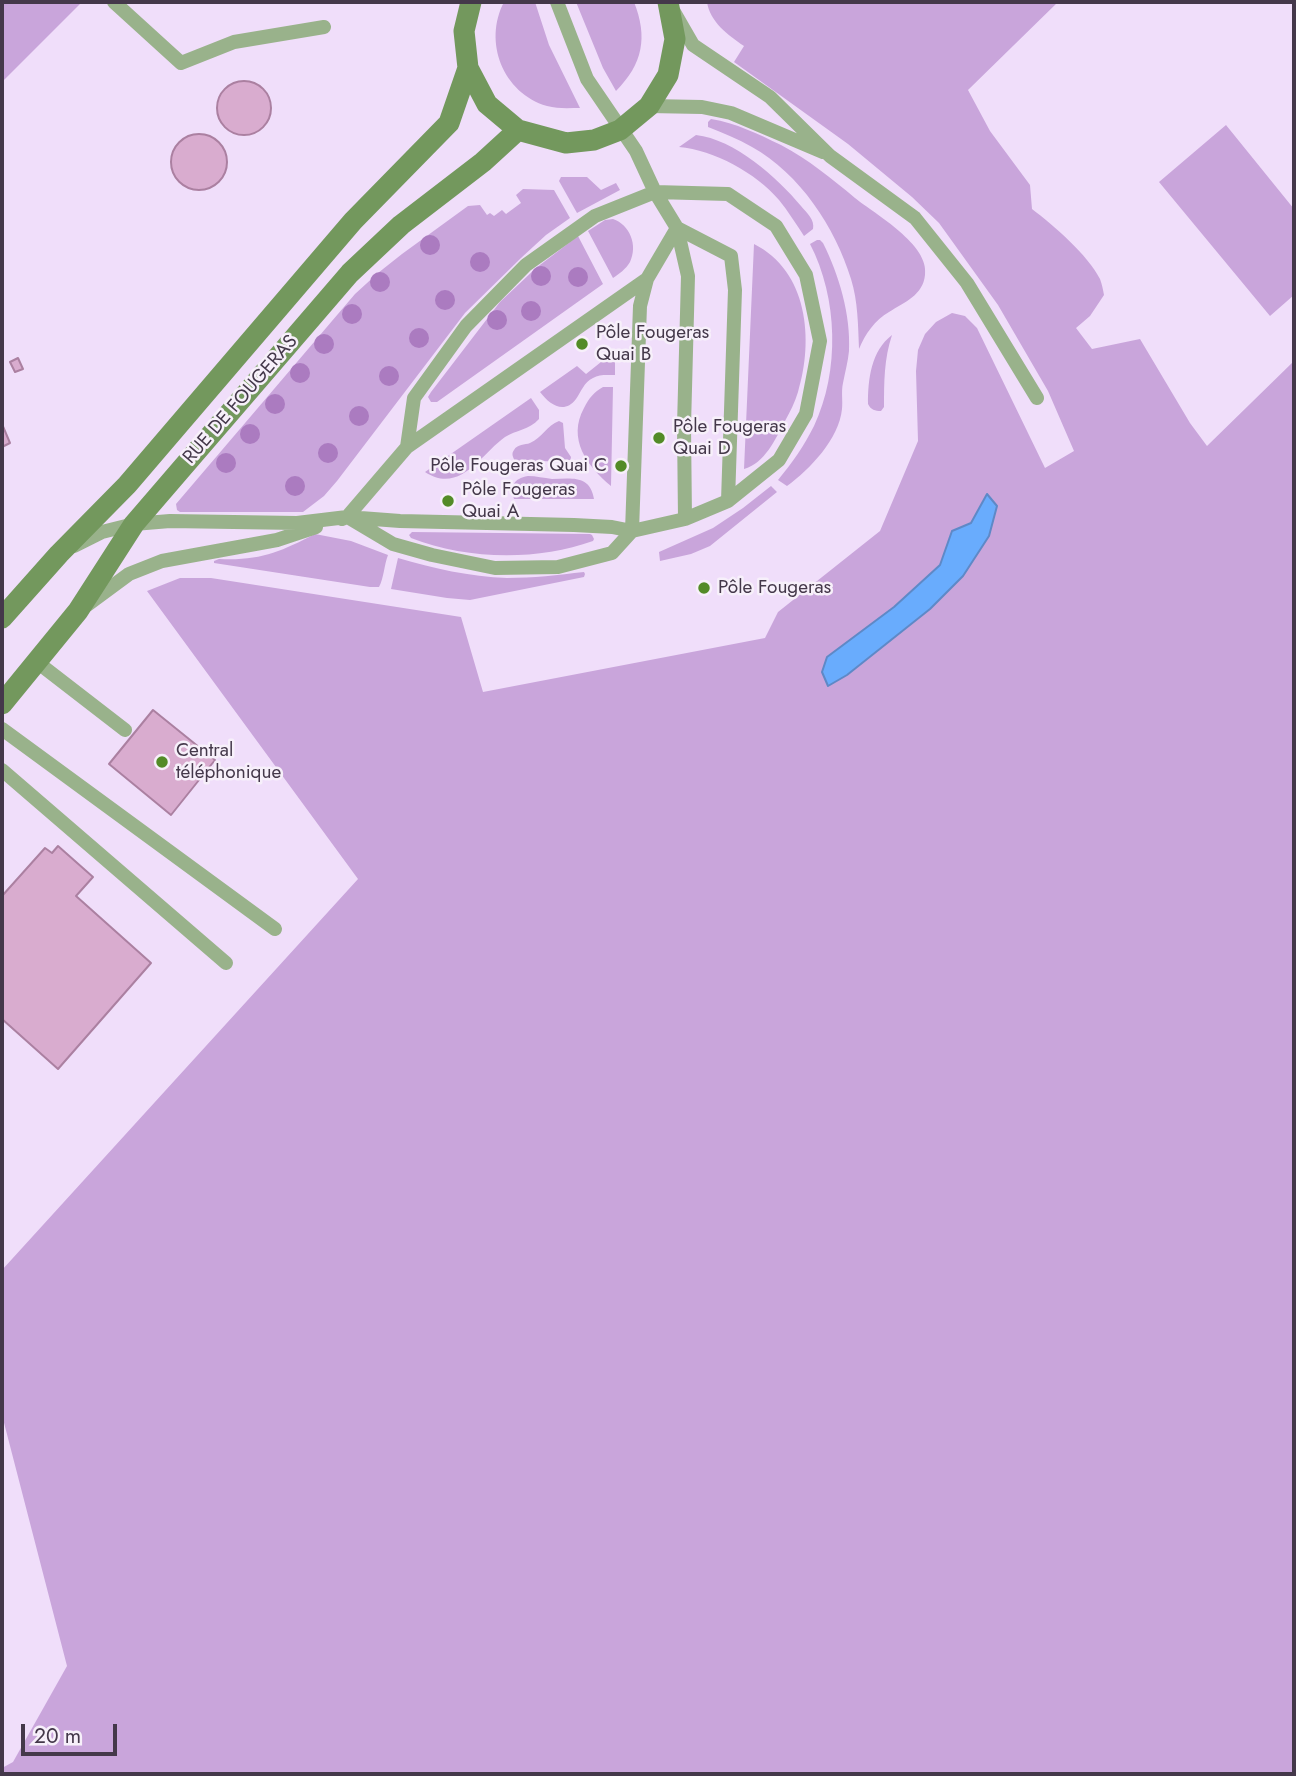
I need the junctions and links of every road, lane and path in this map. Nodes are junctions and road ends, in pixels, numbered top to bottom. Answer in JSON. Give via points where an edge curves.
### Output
{"nodes":[{"id":1,"x":114,"y":2,"type":"edge"},
{"id":2,"x":471,"y":2,"type":"edge"},
{"id":3,"x":557,"y":2,"type":"edge"},
{"id":4,"x":669,"y":2,"type":"edge"},
{"id":5,"x":324,"y":27,"type":"dead end"},
{"id":6,"x":468,"y":68,"type":"junction"},
{"id":7,"x":649,"y":106,"type":"junction"},
{"id":8,"x":518,"y":130,"type":"junction"},
{"id":9,"x":620,"y":130,"type":"junction"},
{"id":10,"x":830,"y":156,"type":"junction"},
{"id":11,"x":655,"y":192,"type":"junction"},
{"id":12,"x":677,"y":228,"type":"junction"},
{"id":13,"x":647,"y":279,"type":"junction"},
{"id":14,"x":1037,"y":398,"type":"dead end"},
{"id":15,"x":407,"y":447,"type":"junction"},
{"id":16,"x":728,"y":500,"type":"junction"},
{"id":17,"x":347,"y":517,"type":"junction"},
{"id":18,"x":685,"y":519,"type":"junction"},
{"id":19,"x":134,"y":524,"type":"junction"},
{"id":20,"x":632,"y":531,"type":"junction"},
{"id":21,"x":59,"y":554,"type":"junction"},
{"id":22,"x":78,"y":611,"type":"junction"},
{"id":23,"x":2,"y":618,"type":"edge"},
{"id":24,"x":37,"y":662,"type":"junction"},
{"id":25,"x":2,"y":704,"type":"edge"},
{"id":26,"x":2,"y":729,"type":"edge"},
{"id":27,"x":125,"y":730,"type":"dead end"},
{"id":28,"x":2,"y":770,"type":"edge"},
{"id":29,"x":275,"y":929,"type":"dead end"},
{"id":30,"x":226,"y":963,"type":"dead end"}],
"edges":[{"from":1,"to":5,"type":"lane","via":[[181,63],[234,42]]},
{"from":2,"to":6,"type":"main road","via":[[464,31]]},
{"from":3,"to":9,"type":"lane","via":[[587,79]]},
{"from":4,"to":7,"type":"main road","via":[[674,39],[668,75]]},
{"from":4,"to":10,"type":"lane","via":[[693,44],[770,97]]},
{"from":6,"to":8,"type":"main road","via":[[487,104]]},
{"from":6,"to":21,"type":"main road","name":"RUE DE FOUGERAS","via":[[449,123],[353,222],[127,485]]},
{"from":7,"to":9,"type":"main road"},
{"from":7,"to":10,"type":"lane","via":[[702,107],[731,113]]},
{"from":8,"to":9,"type":"main road","via":[[566,143],[594,140]]},
{"from":8,"to":19,"type":"main road","name":"RUE DE FOUGERAS","via":[[350,272]]},
{"from":9,"to":11,"type":"lane","via":[[636,151]]},
{"from":10,"to":14,"type":"lane","via":[[915,218],[967,283]]},
{"from":11,"to":12,"type":"lane"},
{"from":11,"to":15,"type":"lane","via":[[596,216],[526,265],[466,326],[414,398]]},
{"from":11,"to":16,"type":"lane","via":[[728,194],[776,226],[806,275],[820,341],[806,414],[779,460]]},
{"from":12,"to":13,"type":"lane"},
{"from":12,"to":16,"type":"lane","via":[[731,256],[735,290]]},
{"from":12,"to":18,"type":"lane","via":[[688,276]]},
{"from":13,"to":15,"type":"lane"},
{"from":13,"to":20,"type":"lane","via":[[640,306]]},
{"from":15,"to":17,"type":"lane"},
{"from":16,"to":18,"type":"lane"},
{"from":17,"to":19,"type":"lane","via":[[297,523]]},
{"from":17,"to":20,"type":"lane"},
{"from":17,"to":20,"type":"lane","via":[[393,544],[495,568],[558,567],[612,553]]},
{"from":17,"to":22,"type":"lane","via":[[277,540],[162,561],[129,574]]},
{"from":18,"to":20,"type":"lane"},
{"from":19,"to":21,"type":"lane","via":[[102,532]]},
{"from":19,"to":22,"type":"main road","name":"RUE DE FOUGERAS"},
{"from":21,"to":23,"type":"main road","name":"RUE DE FOUGERAS"},
{"from":22,"to":24,"type":"main road","name":"RUE DE FOUGERAS"},
{"from":24,"to":25,"type":"main road","name":"RUE DE FOUGERAS"},
{"from":24,"to":27,"type":"lane"},
{"from":26,"to":29,"type":"lane"},
{"from":28,"to":30,"type":"lane"}]}
